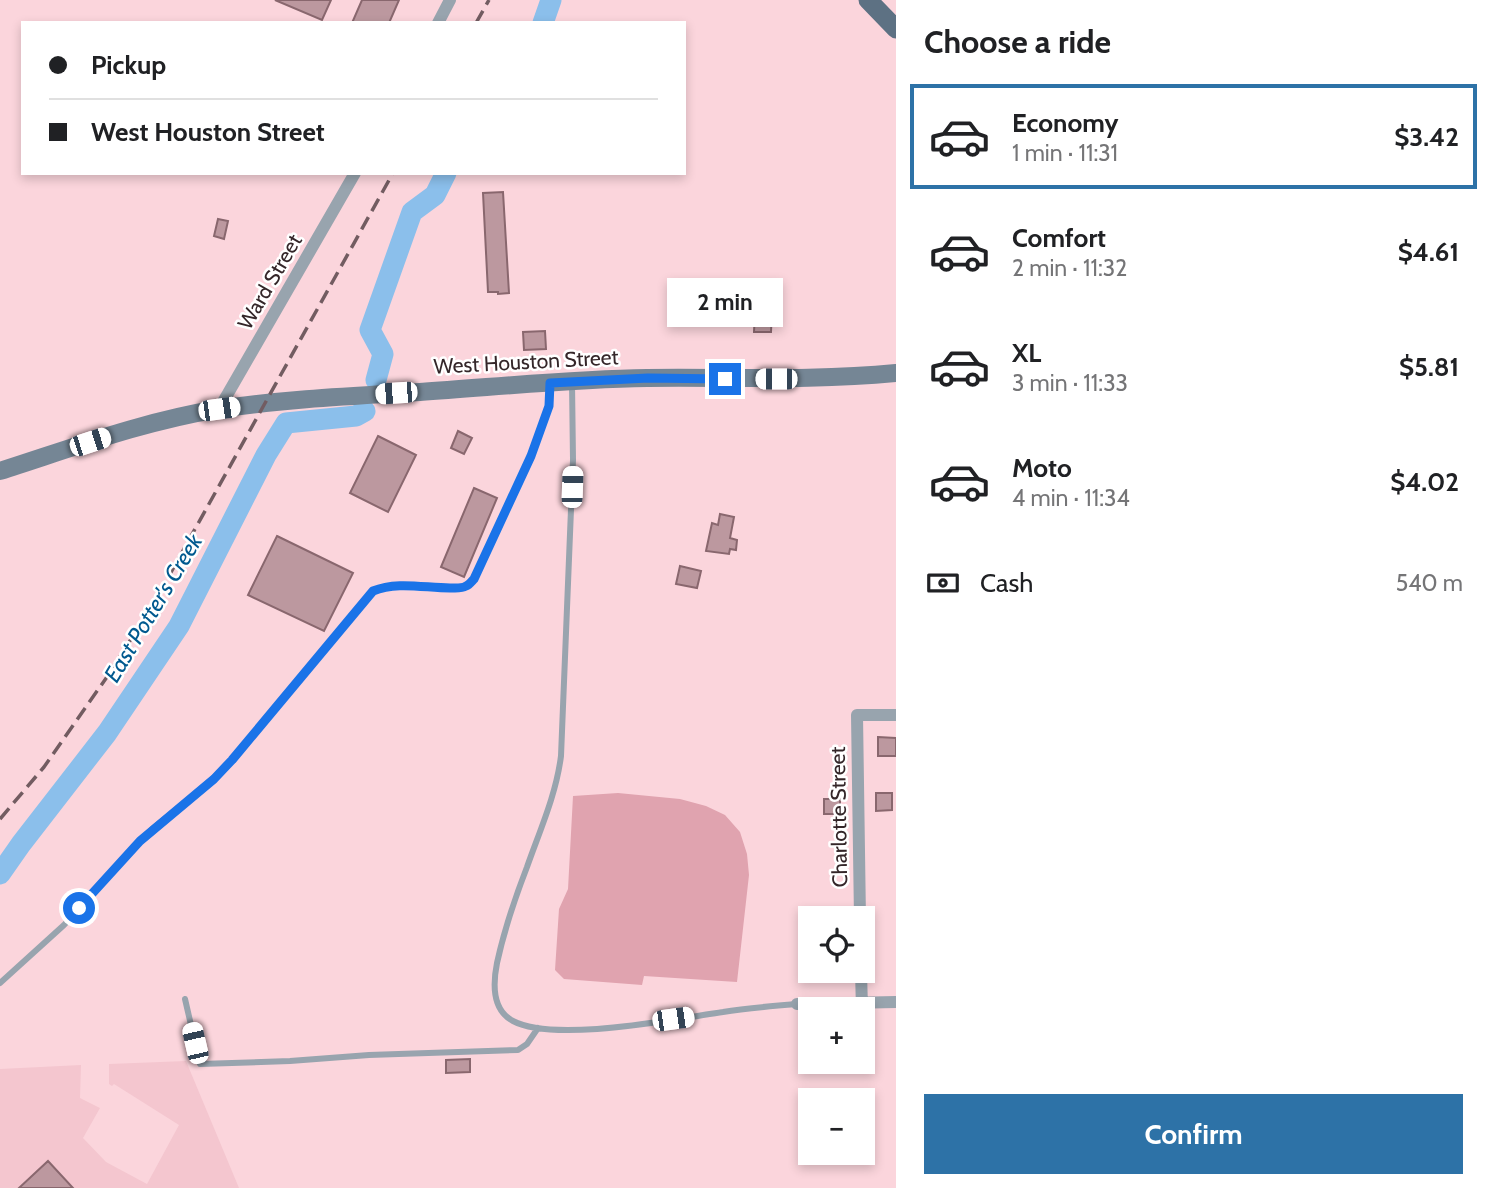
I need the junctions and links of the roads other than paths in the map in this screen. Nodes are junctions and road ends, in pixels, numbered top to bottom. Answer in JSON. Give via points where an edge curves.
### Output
{"nodes":[{"id":1,"x":450,"y":0,"type":"edge"},
{"id":2,"x":868,"y":0,"type":"edge"},
{"id":3,"x":439,"y":21,"type":"edge"},
{"id":4,"x":896,"y":29,"type":"edge"},
{"id":5,"x":354,"y":175,"type":"edge"},
{"id":6,"x":896,"y":373,"type":"edge"},
{"id":7,"x":572,"y":381,"type":"junction"},
{"id":8,"x":550,"y":383,"type":"junction"},
{"id":9,"x":219,"y":409,"type":"junction"},
{"id":10,"x":0,"y":471,"type":"edge"},
{"id":11,"x":896,"y":715,"type":"edge"},
{"id":12,"x":860,"y":906,"type":"edge"},
{"id":13,"x":0,"y":983,"type":"edge"},
{"id":14,"x":185,"y":999,"type":"dead end"},
{"id":15,"x":896,"y":1002,"type":"edge"},
{"id":16,"x":797,"y":1004,"type":"edge"},
{"id":17,"x":875,"y":1004,"type":"edge"},
{"id":18,"x":538,"y":1028,"type":"junction"}],
"edges":[{"from":1,"to":3,"type":"street"},
{"from":2,"to":4,"type":"main road"},
{"from":5,"to":9,"type":"street","name":"Ward Street"},
{"from":6,"to":7,"type":"street","name":"West Houston Street"},
{"from":7,"to":8,"type":"street","name":"West Houston Street"},
{"from":7,"to":18,"type":"lane","via":[[560,765],[495,976],[497,1001],[505,1015]]},
{"from":8,"to":9,"type":"street","name":"West Houston Street"},
{"from":8,"to":13,"type":"lane","via":[[549,406],[531,456],[474,579],[462,588],[398,585],[373,591],[232,760],[153,828],[64,925]]},
{"from":9,"to":10,"type":"street","name":"West Houston Street","via":[[112,435]]},
{"from":11,"to":12,"type":"street","name":"Charlotte Street","via":[[858,715]]},
{"from":14,"to":18,"type":"lane","via":[[200,1065],[518,1050]]},
{"from":15,"to":17,"type":"street"},
{"from":16,"to":18,"type":"lane","via":[[573,1030]]}]}
